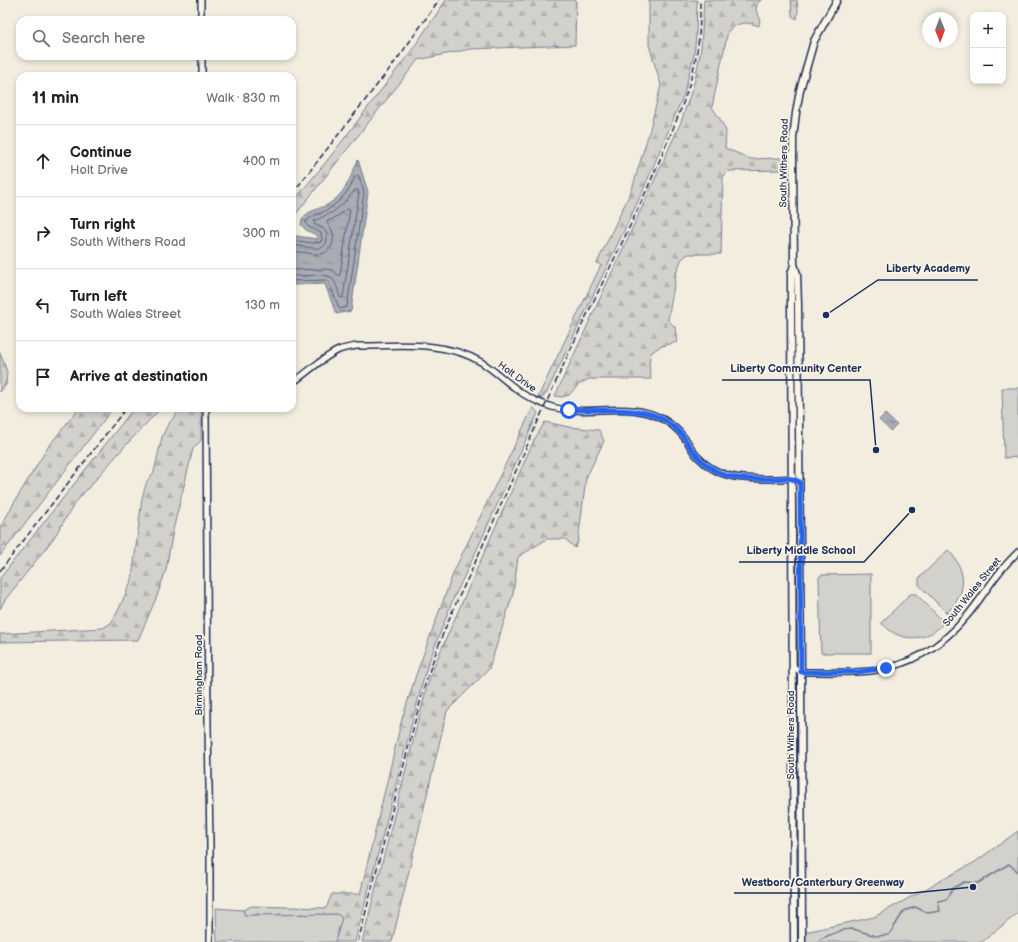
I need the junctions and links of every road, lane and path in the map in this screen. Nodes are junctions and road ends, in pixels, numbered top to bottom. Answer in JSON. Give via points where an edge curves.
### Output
{"nodes":[{"id":1,"x":201,"y":0,"type":"edge"},
{"id":2,"x":837,"y":0,"type":"edge"},
{"id":3,"x":201,"y":16,"type":"edge"},
{"id":4,"x":202,"y":60,"type":"edge"},
{"id":5,"x":202,"y":72,"type":"edge"},
{"id":6,"x":794,"y":264,"type":"junction"},
{"id":7,"x":296,"y":381,"type":"edge"},
{"id":8,"x":206,"y":412,"type":"edge"},
{"id":9,"x":800,"y":475,"type":"junction"},
{"id":10,"x":792,"y":478,"type":"junction"},
{"id":11,"x":800,"y":482,"type":"junction"},
{"id":12,"x":1018,"y":552,"type":"edge"},
{"id":13,"x":793,"y":667,"type":"junction"},
{"id":14,"x":801,"y":672,"type":"junction"},
{"id":15,"x":793,"y":677,"type":"junction"},
{"id":16,"x":210,"y":942,"type":"edge"},
{"id":17,"x":794,"y":942,"type":"edge"},
{"id":18,"x":802,"y":942,"type":"edge"}],
"edges":[{"from":1,"to":3,"type":"street"},
{"from":2,"to":6,"type":"main road","name":"South Withers Road","via":[[814,41],[796,113],[793,162]]},
{"from":4,"to":5,"type":"street"},
{"from":6,"to":9,"type":"main road","name":"South Withers Road","via":[[797,274],[798,305]]},
{"from":6,"to":10,"type":"main road","name":"South Withers Road","via":[[791,274]]},
{"from":7,"to":10,"type":"street","name":"Holt Drive","via":[[338,350],[347,347],[441,347],[473,358],[532,400],[553,407],[569,410],[634,410],[663,419],[677,429],[701,460],[722,474],[748,479]]},
{"from":8,"to":16,"type":"street","name":"Birmingham Road"},
{"from":9,"to":10,"type":"street","name":"Holt Drive"},
{"from":9,"to":11,"type":"main road","name":"South Withers Road"},
{"from":10,"to":11,"type":"street","name":"Holt Drive"},
{"from":10,"to":13,"type":"main road","name":"South Withers Road"},
{"from":11,"to":14,"type":"main road","name":"South Withers Road"},
{"from":12,"to":14,"type":"street","name":"South Wales Street","via":[[996,575],[954,631],[933,649],[903,664],[880,670]]},
{"from":13,"to":14,"type":"street"},
{"from":13,"to":15,"type":"main road","name":"South Withers Road"},
{"from":14,"to":15,"type":"street"},
{"from":14,"to":18,"type":"main road","name":"South Withers Road"},
{"from":15,"to":17,"type":"main road","name":"South Withers Road"}]}
